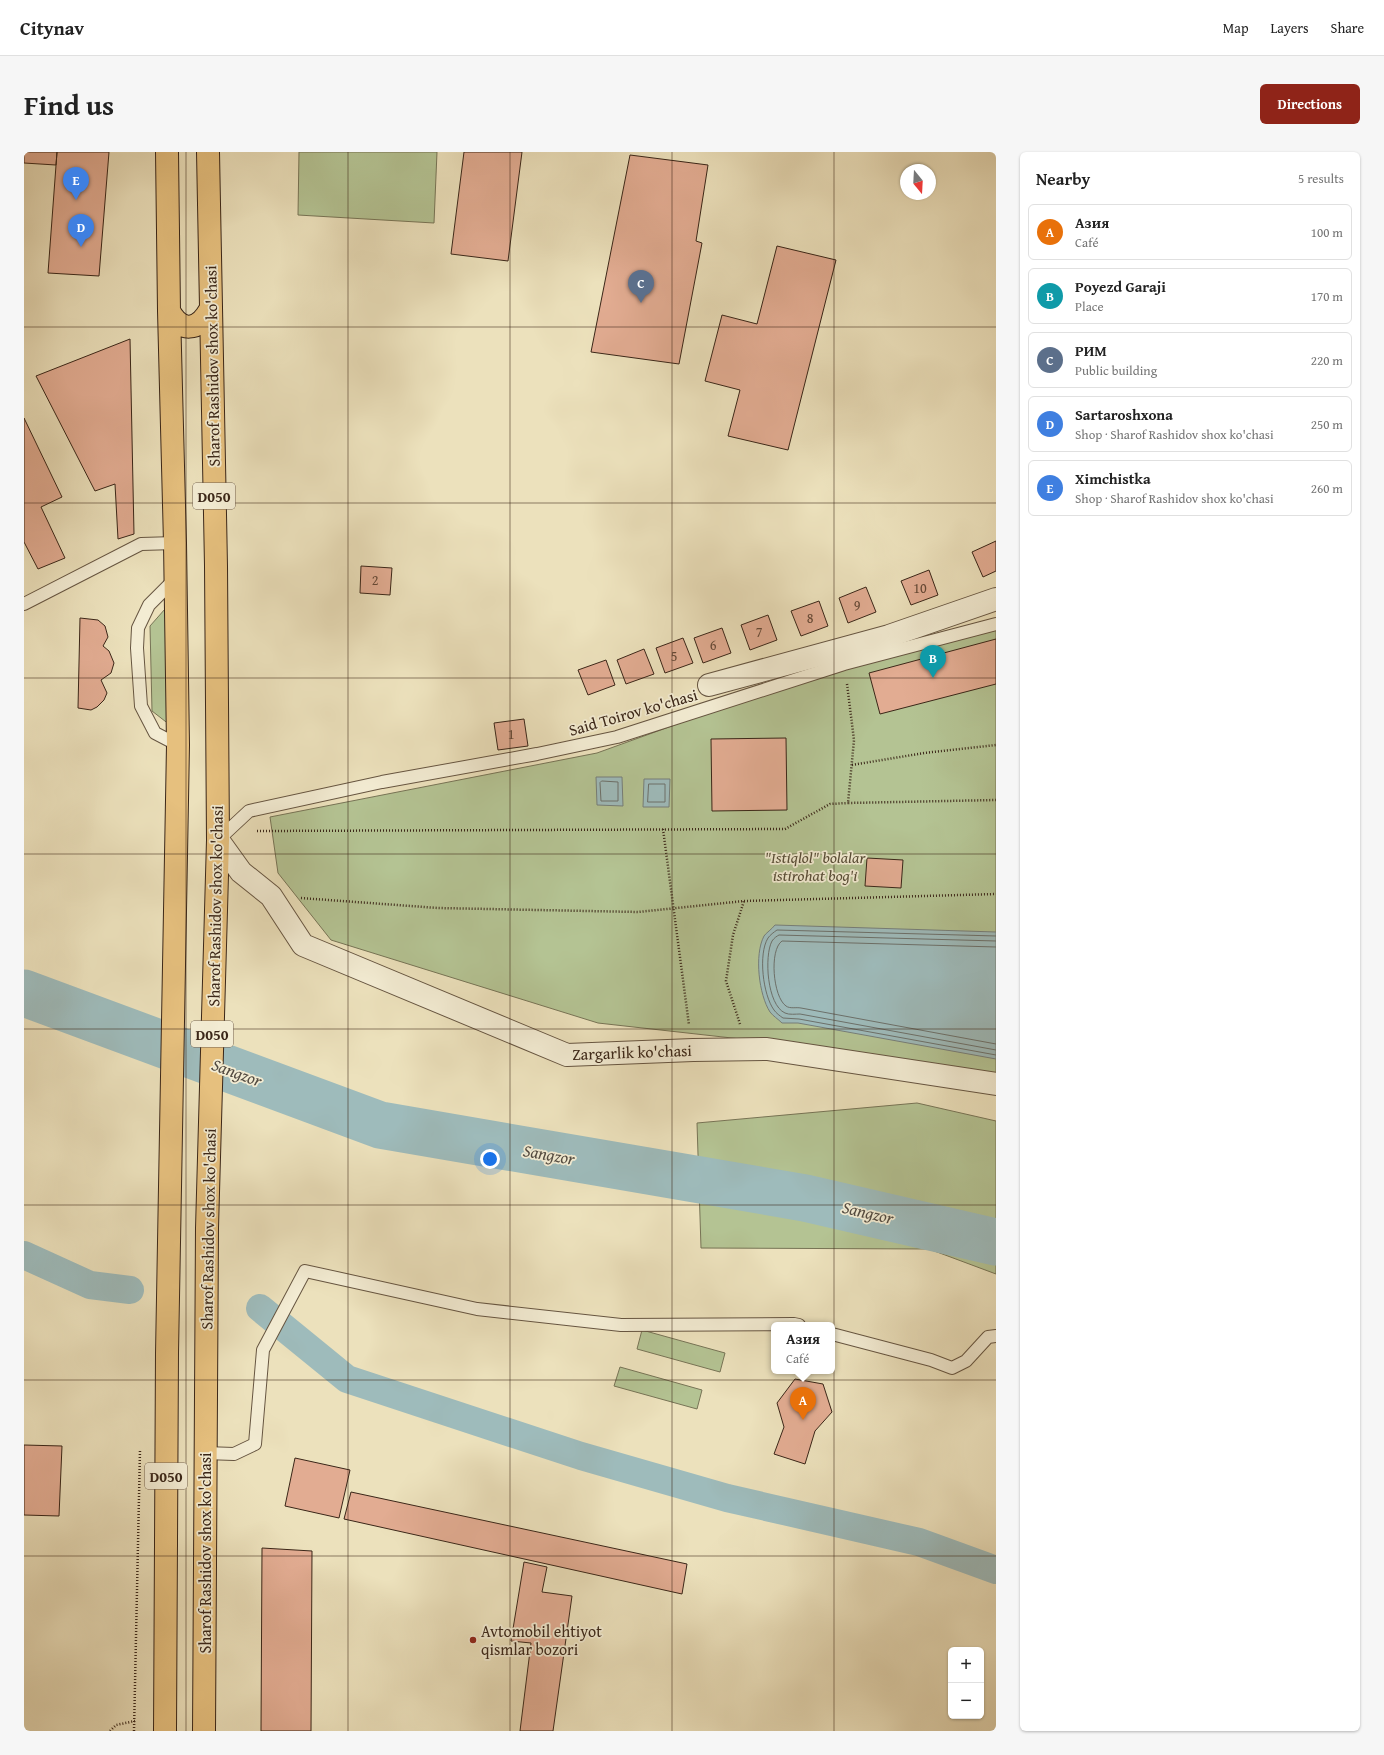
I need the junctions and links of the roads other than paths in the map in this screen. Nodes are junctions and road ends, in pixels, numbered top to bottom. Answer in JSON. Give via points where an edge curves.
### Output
{"nodes":[{"id":1,"x":167,"y":152,"type":"edge"},
{"id":2,"x":208,"y":152,"type":"edge"},
{"id":3,"x":210,"y":310,"type":"junction"},
{"id":4,"x":168,"y":311,"type":"junction"},
{"id":5,"x":175,"y":543,"type":"junction"},
{"id":6,"x":175,"y":579,"type":"junction"},
{"id":7,"x":996,"y":599,"type":"edge"},
{"id":8,"x":24,"y":604,"type":"edge"},
{"id":9,"x":996,"y":624,"type":"edge"},
{"id":10,"x":709,"y":685,"type":"dead end"},
{"id":11,"x":178,"y":745,"type":"junction"},
{"id":12,"x":218,"y":840,"type":"junction"},
{"id":13,"x":996,"y":1084,"type":"edge"},
{"id":14,"x":771,"y":1324,"type":"edge"},
{"id":15,"x":835,"y":1335,"type":"edge"},
{"id":16,"x":996,"y":1336,"type":"edge"},
{"id":17,"x":205,"y":1453,"type":"junction"},
{"id":18,"x":165,"y":1731,"type":"edge"},
{"id":19,"x":204,"y":1731,"type":"edge"}],
"edges":[{"from":1,"to":4,"type":"main road","number":"D050"},
{"from":2,"to":3,"type":"main road","name":"Sharof Rashidov shox ko'chasi","number":"D050"},
{"from":3,"to":4,"type":"main road","via":[[198,325],[188,327],[178,324]]},
{"from":3,"to":12,"type":"main road","name":"Sharof Rashidov shox ko'chasi","number":"D050","via":[[216,566]]},
{"from":4,"to":5,"type":"main road","number":"D050"},
{"from":5,"to":6,"type":"main road","number":"D050"},
{"from":5,"to":8,"type":"lane","via":[[141,544]]},
{"from":6,"to":11,"type":"main road","number":"D050"},
{"from":6,"to":11,"type":"lane","via":[[149,605],[138,628],[137,648],[141,706],[155,733]]},
{"from":7,"to":10,"type":"street","via":[[889,636]]},
{"from":9,"to":12,"type":"lane","name":"Said Toirov ko'chasi","via":[[844,664],[618,736],[249,811]]},
{"from":11,"to":18,"type":"main road","number":"D050","via":[[169,1222]]},
{"from":12,"to":13,"type":"street","name":"Zargarlik ko'chasi","via":[[241,872],[271,896],[303,945],[567,1054],[767,1049]]},
{"from":12,"to":17,"type":"main road","name":"Sharof Rashidov shox ko'chasi","number":"D050","via":[[206,1228]]},
{"from":14,"to":17,"type":"lane","via":[[621,1325],[477,1309],[305,1271],[263,1350],[255,1444],[234,1454]]},
{"from":15,"to":16,"type":"lane","via":[[952,1368],[966,1361],[988,1337]]},
{"from":17,"to":19,"type":"main road","name":"Sharof Rashidov shox ko'chasi","number":"D050"}]}
